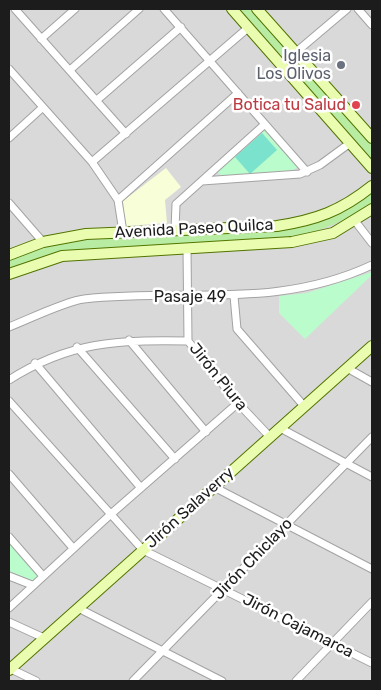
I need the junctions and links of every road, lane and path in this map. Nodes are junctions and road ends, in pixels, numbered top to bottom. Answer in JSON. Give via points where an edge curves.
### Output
{"nodes":[{"id":1,"x":15,"y":9,"type":"edge"},
{"id":2,"x":74,"y":9,"type":"edge"},
{"id":3,"x":139,"y":9,"type":"edge"},
{"id":4,"x":164,"y":9,"type":"edge"},
{"id":5,"x":232,"y":9,"type":"edge"},
{"id":6,"x":257,"y":9,"type":"edge"},
{"id":7,"x":347,"y":9,"type":"edge"},
{"id":8,"x":358,"y":9,"type":"edge"},
{"id":9,"x":372,"y":25,"type":"edge"},
{"id":10,"x":181,"y":27,"type":"junction"},
{"id":11,"x":249,"y":27,"type":"junction"},
{"id":12,"x":41,"y":39,"type":"junction"},
{"id":13,"x":295,"y":53,"type":"junction"},
{"id":14,"x":210,"y":61,"type":"junction"},
{"id":15,"x":9,"y":69,"type":"edge"},
{"id":16,"x":70,"y":70,"type":"junction"},
{"id":17,"x":238,"y":93,"type":"junction"},
{"id":18,"x":97,"y":100,"type":"junction"},
{"id":19,"x":42,"y":108,"type":"junction"},
{"id":20,"x":265,"y":124,"type":"junction"},
{"id":21,"x":126,"y":134,"type":"junction"},
{"id":22,"x":9,"y":137,"type":"edge"},
{"id":23,"x":372,"y":138,"type":"edge"},
{"id":24,"x":350,"y":143,"type":"junction"},
{"id":25,"x":92,"y":162,"type":"junction"},
{"id":26,"x":372,"y":168,"type":"edge"},
{"id":27,"x":307,"y":172,"type":"junction"},
{"id":28,"x":202,"y":181,"type":"junction"},
{"id":29,"x":372,"y":186,"type":"edge"},
{"id":30,"x":118,"y":200,"type":"junction"},
{"id":31,"x":9,"y":203,"type":"edge"},
{"id":32,"x":372,"y":209,"type":"edge"},
{"id":33,"x":355,"y":221,"type":"junction"},
{"id":34,"x":175,"y":230,"type":"junction"},
{"id":35,"x":123,"y":232,"type":"junction"},
{"id":36,"x":43,"y":242,"type":"junction"},
{"id":37,"x":372,"y":243,"type":"edge"},
{"id":38,"x":187,"y":248,"type":"junction"},
{"id":39,"x":9,"y":255,"type":"edge"},
{"id":40,"x":372,"y":265,"type":"edge"},
{"id":41,"x":9,"y":274,"type":"edge"},
{"id":42,"x":188,"y":296,"type":"junction"},
{"id":43,"x":234,"y":296,"type":"junction"},
{"id":44,"x":9,"y":327,"type":"edge"},
{"id":45,"x":129,"y":340,"type":"junction"},
{"id":46,"x":188,"y":340,"type":"junction"},
{"id":47,"x":372,"y":346,"type":"edge"},
{"id":48,"x":77,"y":347,"type":"junction"},
{"id":49,"x":35,"y":363,"type":"junction"},
{"id":50,"x":347,"y":368,"type":"junction"},
{"id":51,"x":9,"y":380,"type":"edge"},
{"id":52,"x":372,"y":382,"type":"edge"},
{"id":53,"x":9,"y":401,"type":"edge"},
{"id":54,"x":238,"y":403,"type":"junction"},
{"id":55,"x":304,"y":406,"type":"junction"},
{"id":56,"x":280,"y":428,"type":"junction"},
{"id":57,"x":206,"y":432,"type":"junction"},
{"id":58,"x":270,"y":437,"type":"junction"},
{"id":59,"x":372,"y":437,"type":"edge"},
{"id":60,"x":175,"y":459,"type":"junction"},
{"id":61,"x":345,"y":464,"type":"junction"},
{"id":62,"x":9,"y":474,"type":"edge"},
{"id":63,"x":372,"y":477,"type":"edge"},
{"id":64,"x":214,"y":487,"type":"junction"},
{"id":65,"x":141,"y":488,"type":"junction"},
{"id":66,"x":111,"y":514,"type":"junction"},
{"id":67,"x":286,"y":525,"type":"junction"},
{"id":68,"x":9,"y":537,"type":"edge"},
{"id":69,"x":73,"y":548,"type":"junction"},
{"id":70,"x":143,"y":550,"type":"junction"},
{"id":71,"x":372,"y":569,"type":"edge"},
{"id":72,"x":9,"y":576,"type":"edge"},
{"id":73,"x":43,"y":576,"type":"junction"},
{"id":74,"x":32,"y":585,"type":"junction"},
{"id":75,"x":224,"y":588,"type":"junction"},
{"id":76,"x":372,"y":602,"type":"edge"},
{"id":77,"x":9,"y":608,"type":"edge"},
{"id":78,"x":78,"y":608,"type":"junction"},
{"id":79,"x":9,"y":622,"type":"edge"},
{"id":80,"x":44,"y":638,"type":"junction"},
{"id":81,"x":332,"y":643,"type":"junction"},
{"id":82,"x":162,"y":652,"type":"junction"},
{"id":83,"x":372,"y":663,"type":"edge"},
{"id":84,"x":10,"y":669,"type":"edge"},
{"id":85,"x":36,"y":681,"type":"edge"},
{"id":86,"x":133,"y":681,"type":"edge"},
{"id":87,"x":222,"y":681,"type":"edge"},
{"id":88,"x":296,"y":681,"type":"edge"}],
"edges":[{"from":1,"to":12,"type":"street"},
{"from":2,"to":12,"type":"street"},
{"from":3,"to":16,"type":"street"},
{"from":4,"to":10,"type":"street"},
{"from":5,"to":11,"type":"main road"},
{"from":6,"to":13,"type":"main road"},
{"from":7,"to":13,"type":"street"},
{"from":8,"to":9,"type":"street"},
{"from":10,"to":14,"type":"street"},
{"from":10,"to":18,"type":"street"},
{"from":11,"to":14,"type":"street"},
{"from":11,"to":24,"type":"main road"},
{"from":12,"to":16,"type":"street"},
{"from":13,"to":23,"type":"main road"},
{"from":14,"to":17,"type":"street"},
{"from":14,"to":21,"type":"street"},
{"from":15,"to":19,"type":"street"},
{"from":16,"to":18,"type":"street"},
{"from":17,"to":20,"type":"street"},
{"from":17,"to":30,"type":"street"},
{"from":18,"to":21,"type":"street"},
{"from":19,"to":22,"type":"street"},
{"from":19,"to":25,"type":"street"},
{"from":20,"to":27,"type":"street"},
{"from":20,"to":28,"type":"street"},
{"from":21,"to":25,"type":"street"},
{"from":24,"to":26,"type":"main road"},
{"from":24,"to":27,"type":"street"},
{"from":25,"to":30,"type":"street"},
{"from":27,"to":28,"type":"street","via":[[290,176]]},
{"from":28,"to":34,"type":"street","via":[[176,204]]},
{"from":29,"to":34,"type":"main road","name":"Avenida Paseo Quilca","via":[[328,216],[302,222]]},
{"from":30,"to":35,"type":"street"},
{"from":31,"to":36,"type":"street"},
{"from":32,"to":33,"type":"main road","name":"Avenida Paseo Quilca"},
{"from":33,"to":37,"type":"street"},
{"from":33,"to":38,"type":"main road","name":"Avenida Paseo Quilca","via":[[333,232],[292,242]]},
{"from":34,"to":35,"type":"main road","name":"Avenida Paseo Quilca"},
{"from":35,"to":36,"type":"main road","name":"Avenida Paseo Quilca","via":[[86,234]]},
{"from":36,"to":39,"type":"main road","name":"Avenida Paseo Quilca"},
{"from":38,"to":41,"type":"main road","name":"Avenida Paseo Quilca","via":[[62,256]]},
{"from":38,"to":42,"type":"street","name":"Jirón Piura"},
{"from":40,"to":43,"type":"street","name":"Pasaje 49","via":[[347,277],[308,288]]},
{"from":42,"to":43,"type":"street","name":"Pasaje 49"},
{"from":42,"to":44,"type":"street","name":"Pasaje 49","via":[[82,299]]},
{"from":42,"to":46,"type":"street","name":"Jirón Piura"},
{"from":43,"to":55,"type":"street","via":[[237,329]]},
{"from":45,"to":46,"type":"street"},
{"from":45,"to":48,"type":"street"},
{"from":45,"to":57,"type":"street"},
{"from":46,"to":54,"type":"street","name":"Jirón Piura"},
{"from":47,"to":50,"type":"main road","name":"Jirón Salaverry"},
{"from":48,"to":49,"type":"street"},
{"from":48,"to":60,"type":"street"},
{"from":49,"to":51,"type":"street"},
{"from":49,"to":65,"type":"street"},
{"from":50,"to":52,"type":"street"},
{"from":50,"to":55,"type":"main road","name":"Jirón Salaverry"},
{"from":53,"to":66,"type":"street"},
{"from":54,"to":57,"type":"street"},
{"from":54,"to":58,"type":"street","name":"Jirón Piura"},
{"from":55,"to":56,"type":"main road","name":"Jirón Salaverry"},
{"from":56,"to":58,"type":"main road","name":"Jirón Salaverry"},
{"from":56,"to":61,"type":"street"},
{"from":57,"to":60,"type":"street"},
{"from":58,"to":64,"type":"main road","name":"Jirón Salaverry"},
{"from":59,"to":61,"type":"street","name":"Jirón Chiclayo"},
{"from":60,"to":65,"type":"street"},
{"from":61,"to":63,"type":"street"},
{"from":61,"to":67,"type":"street","name":"Jirón Chiclayo"},
{"from":62,"to":69,"type":"street"},
{"from":64,"to":67,"type":"street"},
{"from":64,"to":70,"type":"main road","name":"Jirón Salaverry"},
{"from":65,"to":66,"type":"street"},
{"from":66,"to":69,"type":"street"},
{"from":66,"to":70,"type":"street"},
{"from":67,"to":71,"type":"street"},
{"from":67,"to":75,"type":"street","name":"Jirón Chiclayo"},
{"from":68,"to":73,"type":"street"},
{"from":69,"to":73,"type":"street"},
{"from":70,"to":75,"type":"street","name":"Jirón Cajamarca"},
{"from":70,"to":78,"type":"main road","name":"Jirón Salaverry"},
{"from":72,"to":74,"type":"street"},
{"from":73,"to":74,"type":"street"},
{"from":74,"to":77,"type":"street"},
{"from":75,"to":81,"type":"street","name":"Jirón Cajamarca"},
{"from":75,"to":82,"type":"street","name":"Jirón Chiclayo"},
{"from":76,"to":81,"type":"street"},
{"from":78,"to":80,"type":"main road","name":"Jirón Salaverry"},
{"from":78,"to":82,"type":"street"},
{"from":79,"to":80,"type":"street"},
{"from":80,"to":84,"type":"main road","name":"Jirón Salaverry"},
{"from":81,"to":83,"type":"street","name":"Jirón Cajamarca"},
{"from":81,"to":88,"type":"street"},
{"from":82,"to":86,"type":"street","name":"Jirón Chiclayo"},
{"from":82,"to":87,"type":"street"},
{"from":84,"to":85,"type":"street"}]}
